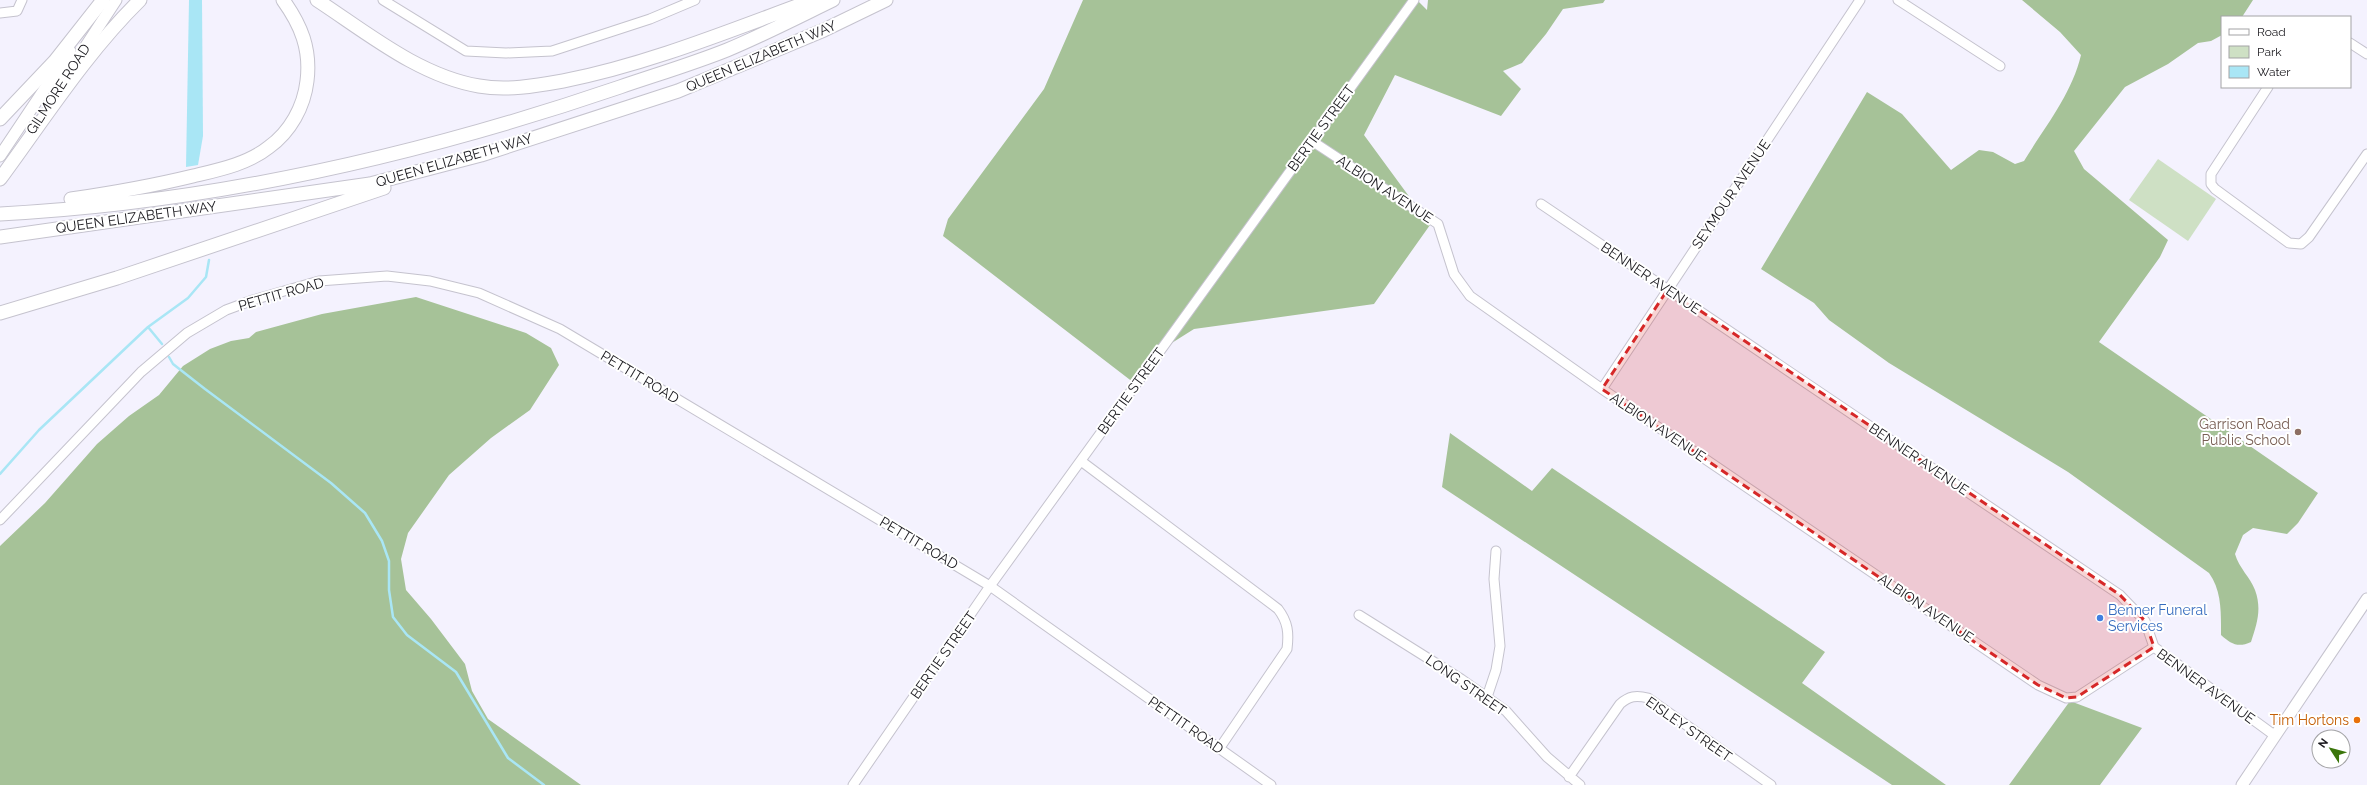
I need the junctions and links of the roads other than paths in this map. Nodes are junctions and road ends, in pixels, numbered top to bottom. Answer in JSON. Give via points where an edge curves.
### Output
{"nodes":[{"id":1,"x":22,"y":0,"type":"edge"},
{"id":2,"x":103,"y":0,"type":"edge"},
{"id":3,"x":116,"y":0,"type":"edge"},
{"id":4,"x":140,"y":0,"type":"edge"},
{"id":5,"x":283,"y":0,"type":"edge"},
{"id":6,"x":317,"y":0,"type":"edge"},
{"id":7,"x":383,"y":0,"type":"edge"},
{"id":8,"x":695,"y":0,"type":"edge"},
{"id":9,"x":813,"y":0,"type":"edge"},
{"id":10,"x":833,"y":0,"type":"edge"},
{"id":11,"x":886,"y":0,"type":"edge"},
{"id":12,"x":1414,"y":0,"type":"edge"},
{"id":13,"x":1860,"y":0,"type":"edge"},
{"id":14,"x":1898,"y":0,"type":"edge"},
{"id":15,"x":0,"y":13,"type":"edge"},
{"id":16,"x":2351,"y":44,"type":"edge"},
{"id":17,"x":2367,"y":54,"type":"edge"},
{"id":18,"x":2000,"y":66,"type":"dead end"},
{"id":19,"x":2267,"y":88,"type":"edge"},
{"id":20,"x":0,"y":119,"type":"edge"},
{"id":21,"x":1312,"y":141,"type":"junction"},
{"id":22,"x":2367,"y":154,"type":"edge"},
{"id":23,"x":481,"y":155,"type":"junction"},
{"id":24,"x":0,"y":156,"type":"edge"},
{"id":25,"x":0,"y":179,"type":"edge"},
{"id":26,"x":1541,"y":204,"type":"dead end"},
{"id":27,"x":0,"y":210,"type":"edge"},
{"id":28,"x":0,"y":214,"type":"edge"},
{"id":29,"x":0,"y":237,"type":"edge"},
{"id":30,"x":1668,"y":289,"type":"junction"},
{"id":31,"x":0,"y":312,"type":"edge"},
{"id":32,"x":1602,"y":389,"type":"junction"},
{"id":33,"x":1081,"y":461,"type":"junction"},
{"id":34,"x":0,"y":520,"type":"edge"},
{"id":35,"x":1496,"y":551,"type":"dead end"},
{"id":36,"x":990,"y":586,"type":"junction"},
{"id":37,"x":2367,"y":599,"type":"edge"},
{"id":38,"x":1359,"y":616,"type":"dead end"},
{"id":39,"x":2154,"y":647,"type":"junction"},
{"id":40,"x":1487,"y":697,"type":"junction"},
{"id":41,"x":2274,"y":735,"type":"junction"},
{"id":42,"x":1219,"y":749,"type":"junction"},
{"id":43,"x":1569,"y":777,"type":"junction"},
{"id":44,"x":853,"y":785,"type":"edge"},
{"id":45,"x":1271,"y":785,"type":"edge"},
{"id":46,"x":1580,"y":785,"type":"edge"},
{"id":47,"x":1770,"y":785,"type":"edge"},
{"id":48,"x":2242,"y":785,"type":"edge"}],
"edges":[{"from":1,"to":15,"type":"street","via":[[17,11]]},
{"from":2,"to":20,"type":"highway","via":[[55,61]]},
{"from":2,"to":24,"type":"main road","name":"GILMORE ROAD"},
{"from":3,"to":25,"type":"main road","name":"GILMORE ROAD"},
{"from":4,"to":25,"type":"highway","via":[[118,21],[96,49]]},
{"from":5,"to":27,"type":"highway","via":[[295,16],[304,37],[309,70],[306,88],[293,122],[269,148],[224,169],[142,188]]},
{"from":6,"to":9,"type":"highway","via":[[411,60],[437,73],[479,86],[526,88],[594,75],[642,62]]},
{"from":7,"to":8,"type":"street","via":[[466,51],[506,53],[552,51],[650,19]]},
{"from":10,"to":28,"type":"highway","name":"QUEEN ELIZABETH WAY","via":[[726,50],[573,103],[477,131],[335,167],[229,189]]},
{"from":11,"to":23,"type":"highway","name":"QUEEN ELIZABETH WAY","via":[[824,30],[678,91]]},
{"from":12,"to":21,"type":"street","name":"BERTIE STREET"},
{"from":13,"to":30,"type":"street","name":"SEYMOUR AVENUE"},
{"from":14,"to":18,"type":"street"},
{"from":16,"to":17,"type":"street"},
{"from":19,"to":22,"type":"street","via":[[2210,179],[2215,189],[2289,243],[2301,244],[2318,225]]},
{"from":21,"to":32,"type":"street","name":"ALBION AVENUE","via":[[1438,224],[1454,274],[1470,296]]},
{"from":21,"to":33,"type":"street","name":"BERTIE STREET"},
{"from":23,"to":29,"type":"highway","name":"QUEEN ELIZABETH WAY","via":[[370,184]]},
{"from":23,"to":31,"type":"highway","via":[[117,278]]},
{"from":26,"to":30,"type":"street","name":"BENNER AVENUE"},
{"from":30,"to":32,"type":"street","name":"SEYMOUR AVENUE"},
{"from":30,"to":39,"type":"street","name":"BENNER AVENUE","via":[[2120,595],[2145,621]]},
{"from":32,"to":39,"type":"street","name":"ALBION AVENUE","via":[[2038,685],[2066,698],[2077,698]]},
{"from":33,"to":36,"type":"street","name":"BERTIE STREET"},
{"from":33,"to":42,"type":"street","via":[[1278,609],[1284,618],[1289,633],[1287,649]]},
{"from":34,"to":36,"type":"street","name":"PETTIT ROAD","via":[[141,372],[187,333],[226,310],[319,281],[387,276],[430,281],[479,293],[560,329]]},
{"from":35,"to":40,"type":"street","via":[[1494,579],[1500,646],[1496,670]]},
{"from":36,"to":42,"type":"street","name":"PETTIT ROAD"},
{"from":36,"to":44,"type":"street","name":"BERTIE STREET"},
{"from":37,"to":41,"type":"main road"},
{"from":38,"to":40,"type":"street","name":"LONG STREET"},
{"from":39,"to":41,"type":"street","name":"BENNER AVENUE"},
{"from":40,"to":43,"type":"street","name":"LONG STREET","via":[[1506,711],[1547,757]]},
{"from":41,"to":48,"type":"main road"},
{"from":42,"to":45,"type":"street","name":"PETTIT ROAD"},
{"from":43,"to":46,"type":"street","name":"LONG STREET"},
{"from":43,"to":47,"type":"street","name":"EISLEY STREET","via":[[1620,704],[1629,697],[1640,696],[1648,698]]}]}
